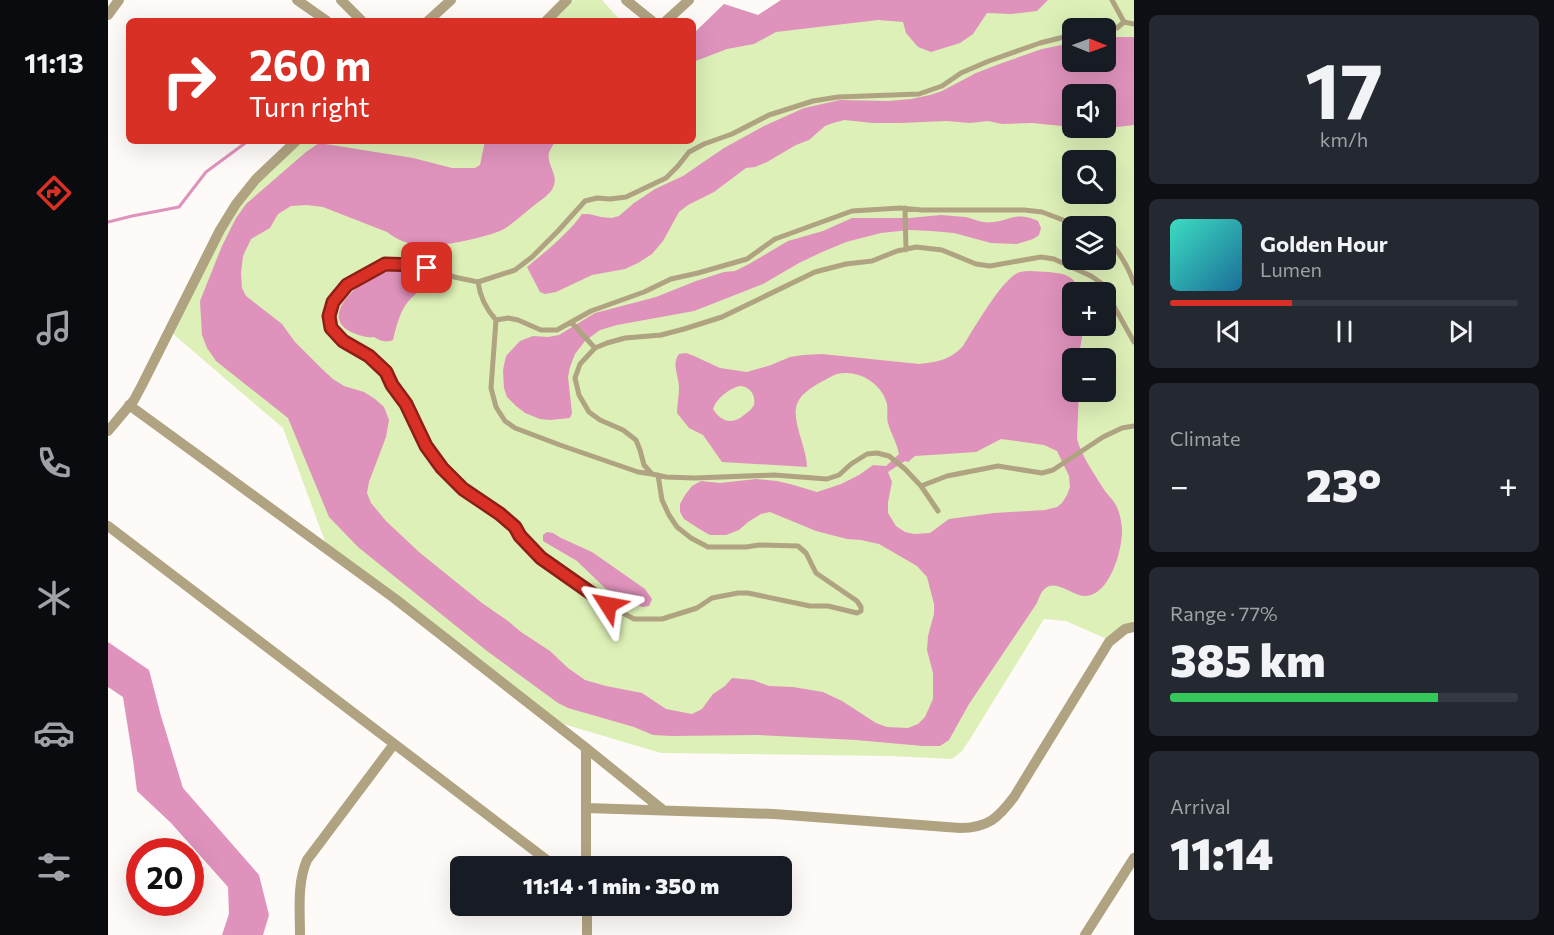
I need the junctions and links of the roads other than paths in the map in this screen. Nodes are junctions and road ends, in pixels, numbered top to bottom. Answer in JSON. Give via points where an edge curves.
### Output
{"nodes":[{"id":1,"x":119,"y":0,"type":"edge"},
{"id":2,"x":297,"y":0,"type":"edge"},
{"id":3,"x":341,"y":0,"type":"edge"},
{"id":4,"x":451,"y":0,"type":"edge"},
{"id":5,"x":567,"y":0,"type":"edge"},
{"id":6,"x":626,"y":0,"type":"edge"},
{"id":7,"x":689,"y":0,"type":"edge"},
{"id":8,"x":1112,"y":0,"type":"edge"},
{"id":9,"x":108,"y":15,"type":"edge"},
{"id":10,"x":323,"y":18,"type":"edge"},
{"id":11,"x":359,"y":18,"type":"edge"},
{"id":12,"x":431,"y":18,"type":"edge"},
{"id":13,"x":549,"y":18,"type":"edge"},
{"id":14,"x":648,"y":18,"type":"edge"},
{"id":15,"x":669,"y":18,"type":"edge"},
{"id":16,"x":1124,"y":22,"type":"junction"},
{"id":17,"x":1134,"y":24,"type":"edge"},
{"id":18,"x":1116,"y":28,"type":"edge"},
{"id":19,"x":1062,"y":38,"type":"edge"},
{"id":20,"x":293,"y":144,"type":"edge"},
{"id":21,"x":905,"y":210,"type":"junction"},
{"id":22,"x":1062,"y":219,"type":"edge"},
{"id":23,"x":906,"y":248,"type":"junction"},
{"id":24,"x":1116,"y":252,"type":"edge"},
{"id":25,"x":478,"y":282,"type":"junction"},
{"id":26,"x":1134,"y":283,"type":"edge"},
{"id":27,"x":496,"y":320,"type":"junction"},
{"id":28,"x":572,"y":323,"type":"junction"},
{"id":29,"x":1134,"y":342,"type":"edge"},
{"id":30,"x":594,"y":347,"type":"junction"},
{"id":31,"x":129,"y":405,"type":"junction"},
{"id":32,"x":1134,"y":426,"type":"edge"},
{"id":33,"x":108,"y":431,"type":"edge"},
{"id":34,"x":655,"y":475,"type":"junction"},
{"id":35,"x":921,"y":486,"type":"junction"},
{"id":36,"x":938,"y":511,"type":"dead end"},
{"id":37,"x":108,"y":526,"type":"edge"},
{"id":38,"x":1134,"y":627,"type":"edge"},
{"id":39,"x":394,"y":744,"type":"junction"},
{"id":40,"x":586,"y":748,"type":"junction"},
{"id":41,"x":586,"y":808,"type":"junction"},
{"id":42,"x":663,"y":810,"type":"junction"},
{"id":43,"x":542,"y":856,"type":"edge"},
{"id":44,"x":586,"y":856,"type":"edge"},
{"id":45,"x":1134,"y":858,"type":"edge"},
{"id":46,"x":587,"y":916,"type":"edge"},
{"id":47,"x":300,"y":935,"type":"edge"},
{"id":48,"x":587,"y":935,"type":"edge"},
{"id":49,"x":1084,"y":935,"type":"edge"}],
"edges":[{"from":1,"to":9,"type":"street"},
{"from":2,"to":10,"type":"street"},
{"from":3,"to":11,"type":"street"},
{"from":4,"to":12,"type":"street"},
{"from":5,"to":13,"type":"street"},
{"from":6,"to":14,"type":"street"},
{"from":7,"to":15,"type":"street"},
{"from":8,"to":16,"type":"lane"},
{"from":16,"to":17,"type":"lane"},
{"from":16,"to":18,"type":"lane"},
{"from":19,"to":25,"type":"lane","via":[[989,61],[919,94],[838,97],[769,115],[689,152],[666,178],[626,197],[585,201],[515,270]]},
{"from":20,"to":31,"type":"street","via":[[255,179],[236,204]]},
{"from":21,"to":22,"type":"lane","via":[[1024,210]]},
{"from":21,"to":23,"type":"lane"},
{"from":21,"to":28,"type":"lane","via":[[852,211],[827,219],[775,239],[747,259],[671,279],[591,311]]},
{"from":23,"to":29,"type":"lane","via":[[942,250],[990,266],[1041,257],[1054,259],[1101,283]]},
{"from":23,"to":30,"type":"lane","via":[[872,261],[815,272],[722,317],[661,336],[625,338]]},
{"from":24,"to":26,"type":"lane"},
{"from":25,"to":27,"type":"lane","via":[[479,292]]},
{"from":25,"to":34,"type":"lane","via":[[416,265],[385,264],[340,293],[329,316],[331,328],[386,372],[442,468],[463,489],[515,527],[541,558],[634,619],[662,619],[697,608],[712,598],[738,593],[861,611],[857,601],[816,573],[798,546],[708,547],[691,538],[669,515]]},
{"from":27,"to":28,"type":"lane","via":[[518,320],[541,330],[557,330]]},
{"from":27,"to":34,"type":"lane","via":[[491,388],[505,421],[560,445]]},
{"from":28,"to":30,"type":"lane"},
{"from":30,"to":34,"type":"lane","via":[[580,364],[575,378],[579,395],[589,412],[636,440],[644,465]]},
{"from":31,"to":33,"type":"street"},
{"from":31,"to":40,"type":"street","via":[[394,598]]},
{"from":32,"to":35,"type":"lane","via":[[1103,437],[1053,470],[1042,473],[998,466],[947,476]]},
{"from":34,"to":35,"type":"lane","via":[[828,479],[867,454],[877,453],[890,456]]},
{"from":35,"to":36,"type":"lane"},
{"from":37,"to":39,"type":"street"},
{"from":38,"to":42,"type":"street","via":[[1109,642],[1014,797],[994,820],[982,826],[960,828]]},
{"from":39,"to":43,"type":"street"},
{"from":39,"to":47,"type":"street","via":[[302,870]]},
{"from":40,"to":41,"type":"street"},
{"from":40,"to":42,"type":"street"},
{"from":41,"to":42,"type":"street"},
{"from":41,"to":44,"type":"street"},
{"from":45,"to":49,"type":"street"},
{"from":46,"to":48,"type":"street"}]}
